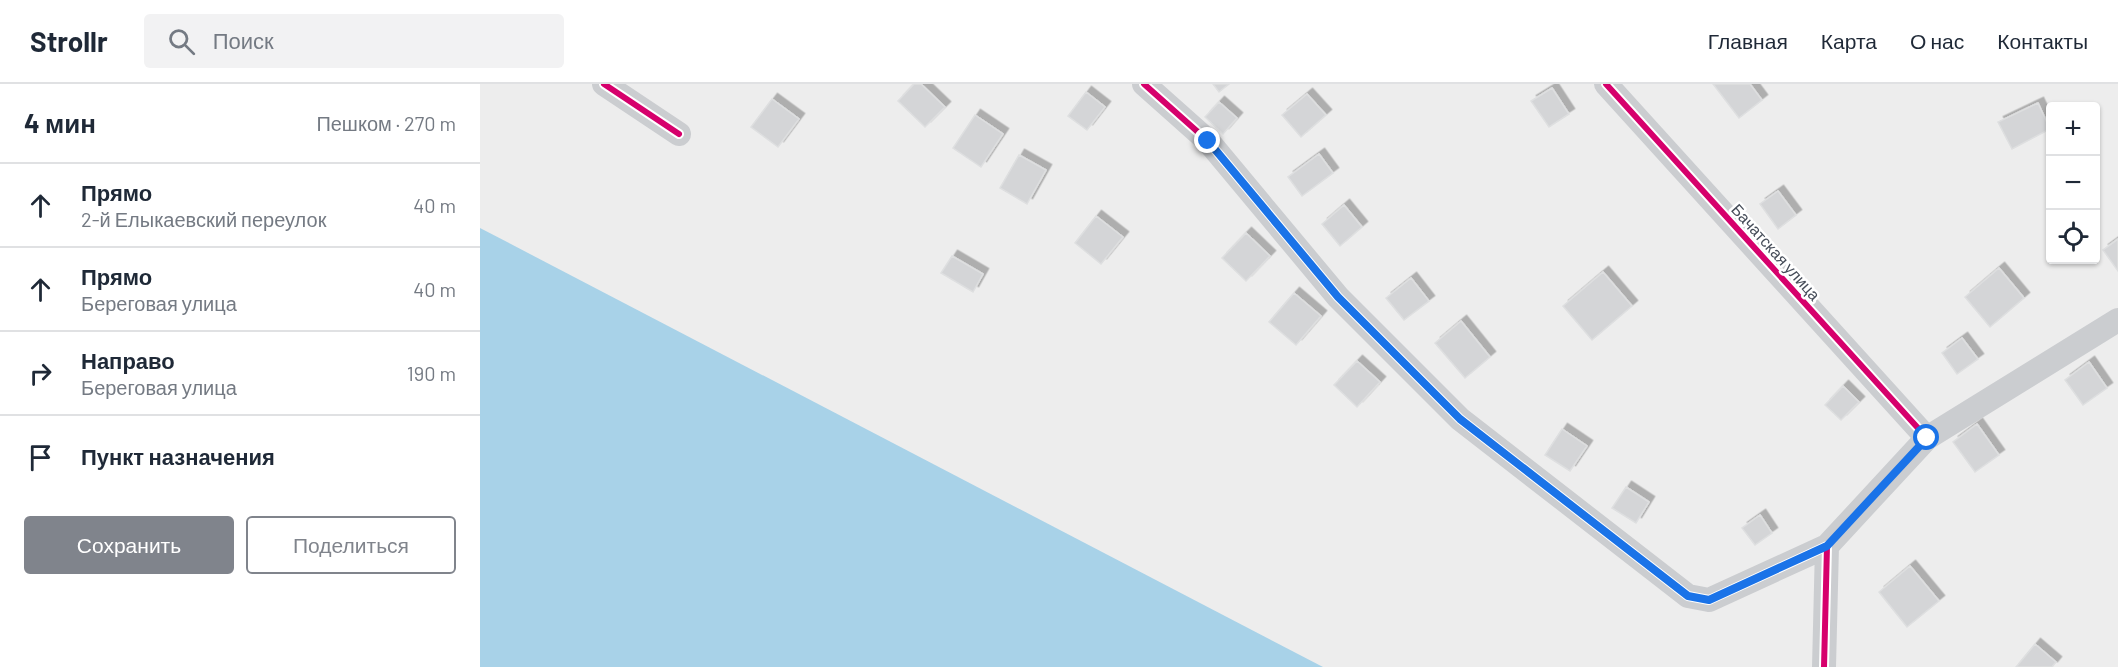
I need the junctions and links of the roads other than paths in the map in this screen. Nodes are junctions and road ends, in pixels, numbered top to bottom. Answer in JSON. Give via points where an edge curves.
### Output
{"nodes":[{"id":1,"x":604,"y":84,"type":"edge"},
{"id":2,"x":1144,"y":84,"type":"edge"},
{"id":3,"x":1606,"y":84,"type":"edge"},
{"id":4,"x":679,"y":134,"type":"dead end"},
{"id":5,"x":2118,"y":320,"type":"edge"},
{"id":6,"x":1927,"y":438,"type":"junction"},
{"id":7,"x":1827,"y":546,"type":"junction"},
{"id":8,"x":1824,"y":667,"type":"edge"}],
"edges":[{"from":1,"to":4,"type":"street"},
{"from":2,"to":7,"type":"street","via":[[1208,141],[1338,297],[1460,419],[1688,596],[1709,600]]},
{"from":3,"to":6,"type":"street","name":"Бачатская улица"},
{"from":5,"to":6,"type":"street"},
{"from":6,"to":7,"type":"street"},
{"from":7,"to":8,"type":"street"}]}
